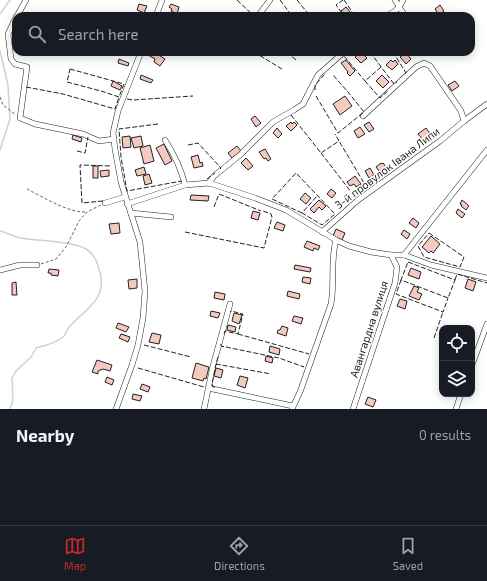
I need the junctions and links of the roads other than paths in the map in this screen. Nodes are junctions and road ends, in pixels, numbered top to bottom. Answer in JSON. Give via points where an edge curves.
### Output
{"nodes":[{"id":1,"x":26,"y":0,"type":"edge"},
{"id":2,"x":162,"y":0,"type":"edge"},
{"id":3,"x":270,"y":0,"type":"edge"},
{"id":4,"x":395,"y":0,"type":"edge"},
{"id":5,"x":403,"y":0,"type":"edge"},
{"id":6,"x":400,"y":7,"type":"junction"},
{"id":7,"x":18,"y":12,"type":"edge"},
{"id":8,"x":159,"y":12,"type":"edge"},
{"id":9,"x":261,"y":12,"type":"edge"},
{"id":10,"x":393,"y":12,"type":"edge"},
{"id":11,"x":403,"y":12,"type":"edge"},
{"id":12,"x":12,"y":25,"type":"edge"},
{"id":13,"x":139,"y":56,"type":"edge"},
{"id":14,"x":339,"y":56,"type":"edge"},
{"id":15,"x":487,"y":104,"type":"edge"},
{"id":16,"x":363,"y":116,"type":"dead end"},
{"id":17,"x":464,"y":121,"type":"junction"},
{"id":18,"x":114,"y":139,"type":"junction"},
{"id":19,"x":165,"y":140,"type":"dead end"},
{"id":20,"x":487,"y":150,"type":"edge"},
{"id":21,"x":209,"y":183,"type":"junction"},
{"id":22,"x":186,"y":184,"type":"junction"},
{"id":23,"x":124,"y":197,"type":"junction"},
{"id":24,"x":105,"y":202,"type":"road end"},
{"id":25,"x":127,"y":204,"type":"junction"},
{"id":26,"x":131,"y":213,"type":"junction"},
{"id":27,"x":171,"y":217,"type":"dead end"},
{"id":28,"x":322,"y":232,"type":"junction"},
{"id":29,"x":336,"y":240,"type":"junction"},
{"id":30,"x":404,"y":254,"type":"junction"},
{"id":31,"x":391,"y":255,"type":"junction"},
{"id":32,"x":37,"y":265,"type":"road end"},
{"id":33,"x":0,"y":270,"type":"edge"},
{"id":34,"x":487,"y":278,"type":"edge"},
{"id":35,"x":230,"y":304,"type":"dead end"},
{"id":36,"x":487,"y":324,"type":"edge"},
{"id":37,"x":473,"y":361,"type":"edge"},
{"id":38,"x":208,"y":388,"type":"junction"},
{"id":39,"x":460,"y":397,"type":"edge"},
{"id":40,"x":293,"y":407,"type":"edge"},
{"id":41,"x":116,"y":409,"type":"edge"},
{"id":42,"x":204,"y":409,"type":"edge"},
{"id":43,"x":353,"y":409,"type":"edge"},
{"id":44,"x":456,"y":409,"type":"edge"}],
"edges":[{"from":1,"to":7,"type":"street"},
{"from":2,"to":8,"type":"street"},
{"from":3,"to":9,"type":"street"},
{"from":4,"to":6,"type":"street"},
{"from":5,"to":6,"type":"street"},
{"from":6,"to":10,"type":"street"},
{"from":6,"to":11,"type":"street"},
{"from":12,"to":18,"type":"street","via":[[8,34],[12,59],[15,64],[27,67],[20,118],[35,124],[83,134],[102,142]]},
{"from":13,"to":18,"type":"street","via":[[116,118]]},
{"from":14,"to":21,"type":"street","via":[[318,75],[303,104],[273,122]]},
{"from":15,"to":17,"type":"street","name":"3-й провулок Івана Липи"},
{"from":16,"to":17,"type":"street","via":[[416,67],[424,63],[430,66],[457,105]]},
{"from":17,"to":28,"type":"street","name":"3-й провулок Івана Липи","via":[[358,200]]},
{"from":18,"to":23,"type":"street"},
{"from":19,"to":22,"type":"street","via":[[173,152]]},
{"from":20,"to":30,"type":"street"},
{"from":21,"to":22,"type":"street"},
{"from":21,"to":28,"type":"street","via":[[286,210]]},
{"from":22,"to":25,"type":"street"},
{"from":23,"to":24,"type":"street"},
{"from":23,"to":25,"type":"street"},
{"from":25,"to":26,"type":"street"},
{"from":26,"to":27,"type":"street"},
{"from":26,"to":41,"type":"street","via":[[142,252],[144,308],[136,352]]},
{"from":28,"to":29,"type":"street"},
{"from":29,"to":31,"type":"street","via":[[366,251]]},
{"from":29,"to":40,"type":"street","via":[[332,255],[331,304]]},
{"from":30,"to":31,"type":"street"},
{"from":30,"to":34,"type":"street","via":[[431,265]]},
{"from":31,"to":43,"type":"street","name":"Авангардна вулиця","via":[[397,267],[395,283]]},
{"from":32,"to":33,"type":"street","via":[[20,265]]},
{"from":35,"to":38,"type":"street"},
{"from":36,"to":37,"type":"street"},
{"from":38,"to":40,"type":"street"},
{"from":38,"to":42,"type":"street"},
{"from":39,"to":44,"type":"street"}]}
